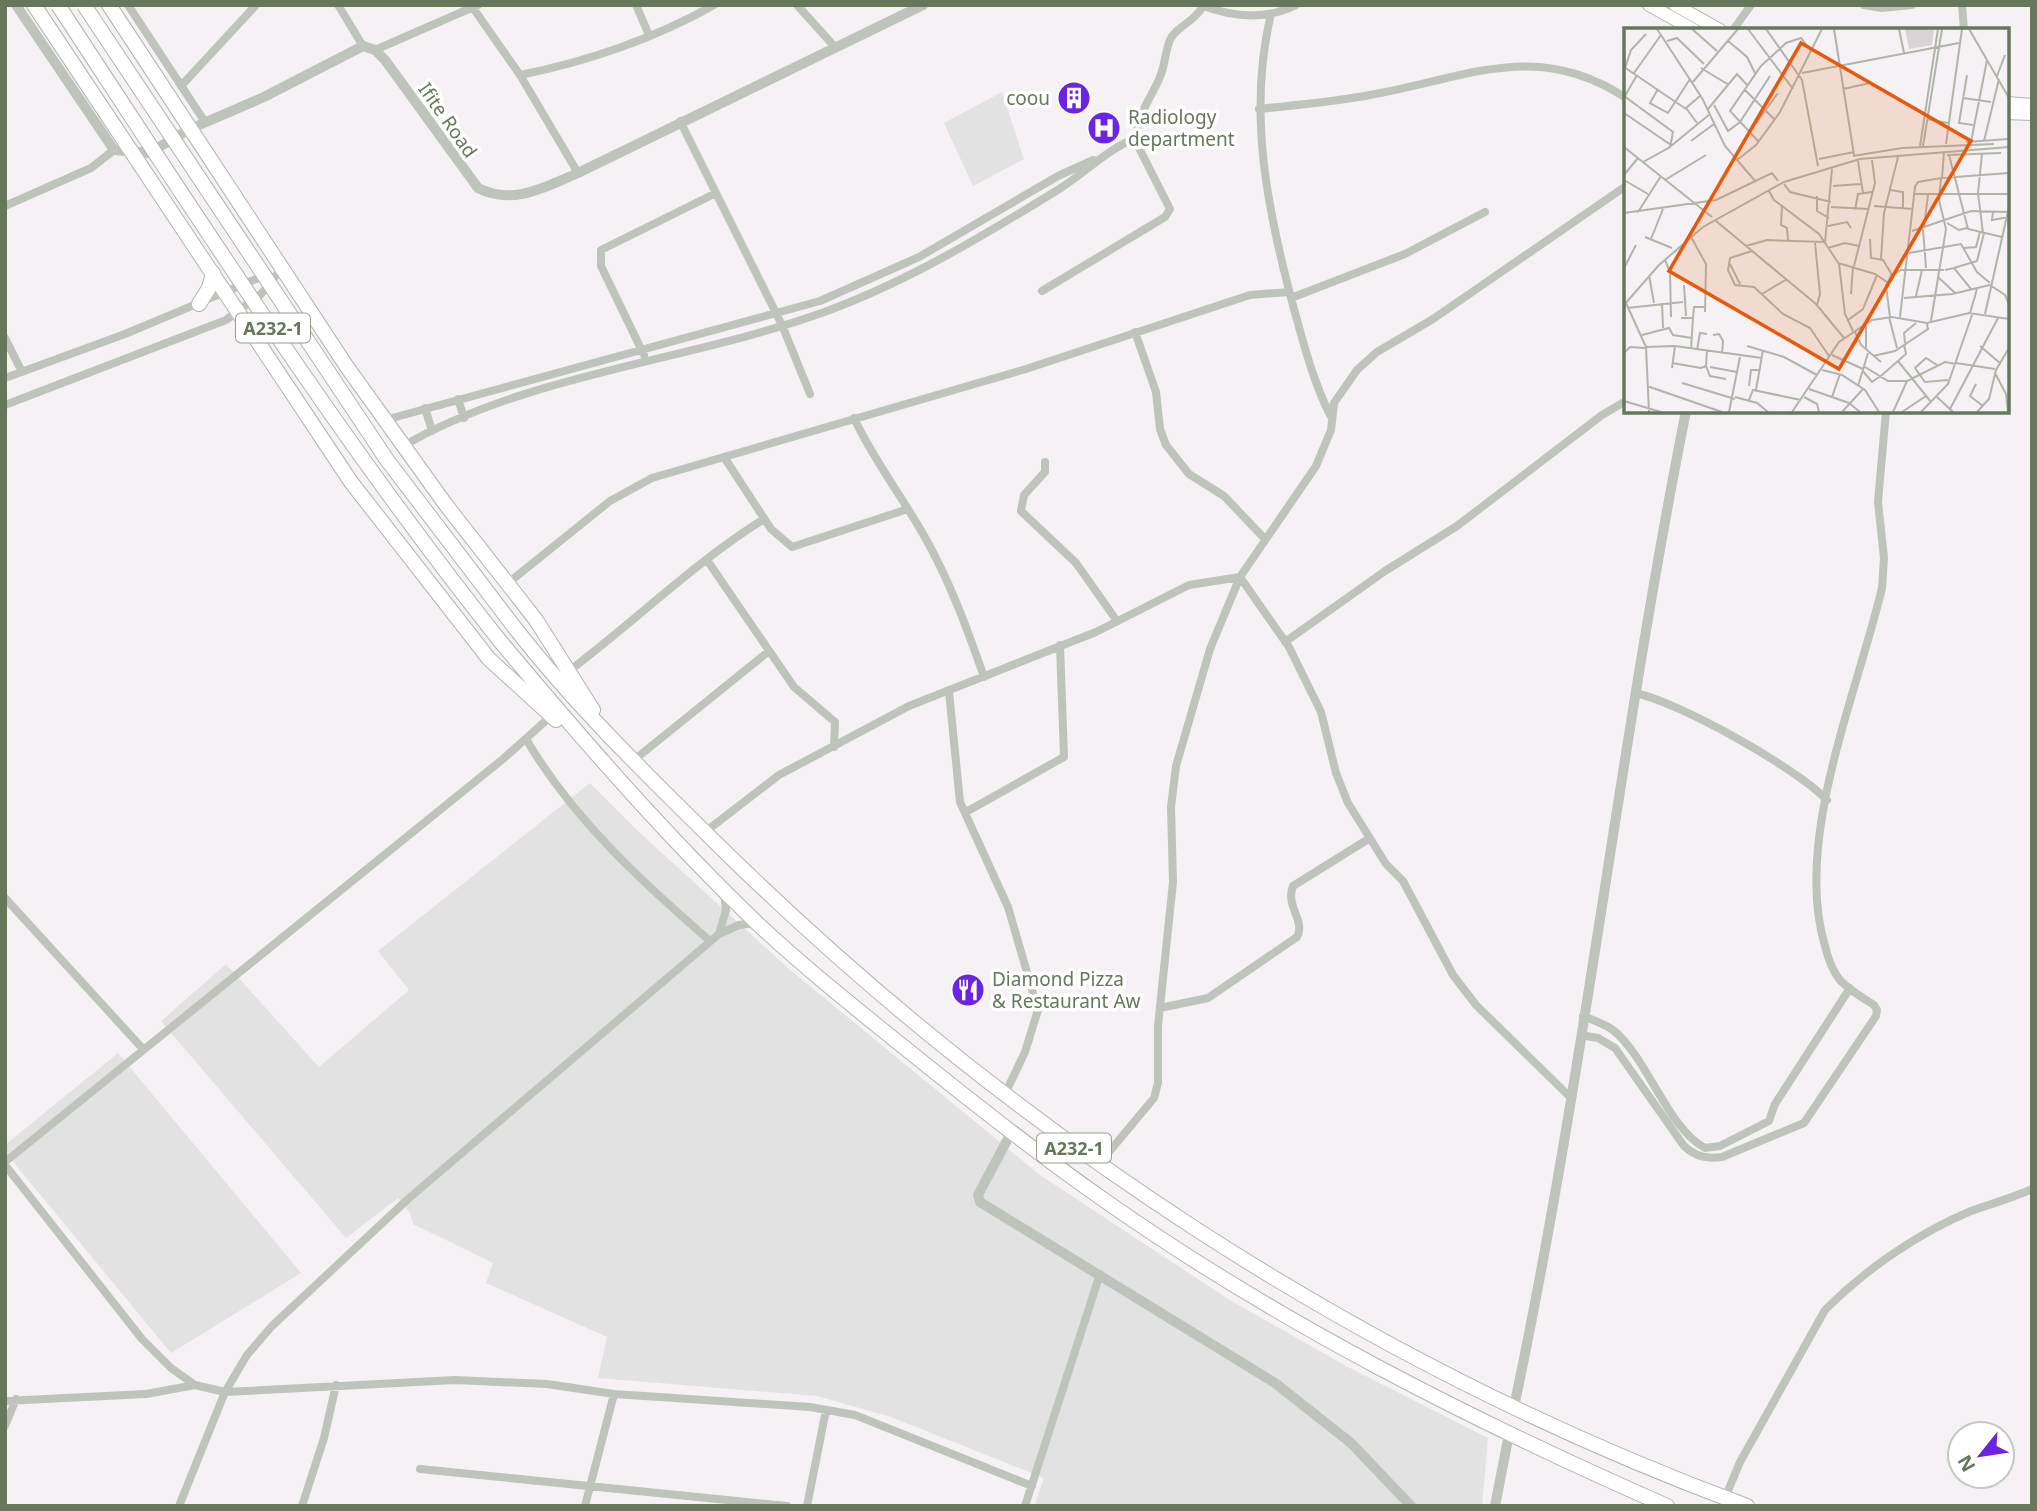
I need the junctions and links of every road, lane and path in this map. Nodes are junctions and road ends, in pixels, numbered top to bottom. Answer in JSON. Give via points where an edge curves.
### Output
{"nodes":[{"id":1,"x":16,"y":5,"type":"edge"},
{"id":2,"x":34,"y":5,"type":"edge"},
{"id":3,"x":58,"y":5,"type":"edge"},
{"id":4,"x":84,"y":5,"type":"edge"},
{"id":5,"x":128,"y":5,"type":"edge"},
{"id":6,"x":256,"y":5,"type":"edge"},
{"id":7,"x":338,"y":5,"type":"edge"},
{"id":8,"x":636,"y":5,"type":"edge"},
{"id":9,"x":714,"y":5,"type":"edge"},
{"id":10,"x":797,"y":5,"type":"edge"},
{"id":11,"x":923,"y":5,"type":"edge"},
{"id":12,"x":1296,"y":5,"type":"edge"},
{"id":13,"x":1649,"y":5,"type":"edge"},
{"id":14,"x":1675,"y":5,"type":"edge"},
{"id":15,"x":1751,"y":5,"type":"edge"},
{"id":16,"x":1864,"y":5,"type":"edge"},
{"id":17,"x":1912,"y":5,"type":"edge"},
{"id":18,"x":1955,"y":5,"type":"edge"},
{"id":19,"x":112,"y":6,"type":"edge"},
{"id":20,"x":474,"y":6,"type":"edge"},
{"id":21,"x":1202,"y":6,"type":"edge"},
{"id":22,"x":1962,"y":6,"type":"edge"},
{"id":23,"x":1271,"y":14,"type":"junction"},
{"id":24,"x":1690,"y":28,"type":"edge"},
{"id":25,"x":1716,"y":28,"type":"edge"},
{"id":26,"x":1734,"y":28,"type":"edge"},
{"id":27,"x":1964,"y":28,"type":"edge"},
{"id":28,"x":649,"y":35,"type":"junction"},
{"id":29,"x":363,"y":46,"type":"junction"},
{"id":30,"x":834,"y":46,"type":"junction"},
{"id":31,"x":375,"y":50,"type":"junction"},
{"id":32,"x":520,"y":75,"type":"junction"},
{"id":33,"x":181,"y":86,"type":"junction"},
{"id":34,"x":1624,"y":97,"type":"edge"},
{"id":35,"x":2009,"y":103,"type":"edge"},
{"id":36,"x":2032,"y":105,"type":"edge"},
{"id":37,"x":1259,"y":109,"type":"junction"},
{"id":38,"x":2009,"y":113,"type":"edge"},
{"id":39,"x":2032,"y":114,"type":"edge"},
{"id":40,"x":680,"y":121,"type":"junction"},
{"id":41,"x":205,"y":122,"type":"junction"},
{"id":42,"x":190,"y":129,"type":"junction"},
{"id":43,"x":120,"y":134,"type":"junction"},
{"id":44,"x":1135,"y":138,"type":"junction"},
{"id":45,"x":114,"y":150,"type":"junction"},
{"id":46,"x":132,"y":152,"type":"junction"},
{"id":47,"x":149,"y":153,"type":"junction"},
{"id":48,"x":1099,"y":158,"type":"junction"},
{"id":49,"x":144,"y":170,"type":"junction"},
{"id":50,"x":578,"y":173,"type":"junction"},
{"id":51,"x":1624,"y":187,"type":"edge"},
{"id":52,"x":714,"y":194,"type":"junction"},
{"id":53,"x":5,"y":206,"type":"edge"},
{"id":54,"x":1485,"y":212,"type":"dead end"},
{"id":55,"x":283,"y":267,"type":"junction"},
{"id":56,"x":213,"y":273,"type":"junction"},
{"id":57,"x":1042,"y":291,"type":"dead end"},
{"id":58,"x":227,"y":294,"type":"junction"},
{"id":59,"x":1290,"y":295,"type":"junction"},
{"id":60,"x":199,"y":304,"type":"junction"},
{"id":61,"x":239,"y":313,"type":"junction"},
{"id":62,"x":776,"y":315,"type":"junction"},
{"id":63,"x":782,"y":325,"type":"junction"},
{"id":64,"x":1135,"y":332,"type":"junction"},
{"id":65,"x":5,"y":338,"type":"edge"},
{"id":66,"x":643,"y":350,"type":"junction"},
{"id":67,"x":647,"y":361,"type":"junction"},
{"id":68,"x":22,"y":372,"type":"junction"},
{"id":69,"x":5,"y":378,"type":"edge"},
{"id":70,"x":810,"y":394,"type":"dead end"},
{"id":71,"x":458,"y":399,"type":"junction"},
{"id":72,"x":1624,"y":402,"type":"edge"},
{"id":73,"x":5,"y":405,"type":"edge"},
{"id":74,"x":425,"y":408,"type":"junction"},
{"id":75,"x":1686,"y":413,"type":"edge"},
{"id":76,"x":1886,"y":413,"type":"edge"},
{"id":77,"x":1330,"y":415,"type":"junction"},
{"id":78,"x":464,"y":418,"type":"junction"},
{"id":79,"x":854,"y":418,"type":"junction"},
{"id":80,"x":385,"y":420,"type":"junction"},
{"id":81,"x":432,"y":431,"type":"junction"},
{"id":82,"x":403,"y":446,"type":"junction"},
{"id":83,"x":724,"y":457,"type":"junction"},
{"id":84,"x":1045,"y":462,"type":"dead end"},
{"id":85,"x":908,"y":509,"type":"junction"},
{"id":86,"x":764,"y":519,"type":"junction"},
{"id":87,"x":1265,"y":539,"type":"junction"},
{"id":88,"x":707,"y":560,"type":"junction"},
{"id":89,"x":1240,"y":577,"type":"junction"},
{"id":90,"x":507,"y":584,"type":"junction"},
{"id":91,"x":1117,"y":621,"type":"junction"},
{"id":92,"x":1285,"y":642,"type":"junction"},
{"id":93,"x":1060,"y":645,"type":"junction"},
{"id":94,"x":769,"y":651,"type":"junction"},
{"id":95,"x":569,"y":671,"type":"junction"},
{"id":96,"x":984,"y":677,"type":"junction"},
{"id":97,"x":949,"y":692,"type":"junction"},
{"id":98,"x":1635,"y":693,"type":"junction"},
{"id":99,"x":551,"y":716,"type":"junction"},
{"id":100,"x":607,"y":733,"type":"junction"},
{"id":101,"x":526,"y":739,"type":"junction"},
{"id":102,"x":834,"y":747,"type":"junction"},
{"id":103,"x":589,"y":748,"type":"junction"},
{"id":104,"x":634,"y":760,"type":"junction"},
{"id":105,"x":1831,"y":782,"type":"junction"},
{"id":106,"x":1812,"y":785,"type":"junction"},
{"id":107,"x":1827,"y":800,"type":"junction"},
{"id":108,"x":966,"y":812,"type":"junction"},
{"id":109,"x":705,"y":832,"type":"junction"},
{"id":110,"x":1370,"y":838,"type":"junction"},
{"id":111,"x":723,"y":888,"type":"junction"},
{"id":112,"x":5,"y":898,"type":"edge"},
{"id":113,"x":758,"y":923,"type":"junction"},
{"id":114,"x":719,"y":934,"type":"junction"},
{"id":115,"x":710,"y":941,"type":"junction"},
{"id":116,"x":1850,"y":988,"type":"junction"},
{"id":117,"x":1160,"y":1008,"type":"junction"},
{"id":118,"x":1583,"y":1016,"type":"junction"},
{"id":119,"x":1581,"y":1035,"type":"junction"},
{"id":120,"x":143,"y":1049,"type":"junction"},
{"id":121,"x":1004,"y":1096,"type":"junction"},
{"id":122,"x":1570,"y":1097,"type":"junction"},
{"id":123,"x":1011,"y":1133,"type":"junction"},
{"id":124,"x":5,"y":1163,"type":"edge"},
{"id":125,"x":1099,"y":1164,"type":"junction"},
{"id":126,"x":2032,"y":1189,"type":"edge"},
{"id":127,"x":1100,"y":1274,"type":"junction"},
{"id":128,"x":195,"y":1385,"type":"junction"},
{"id":129,"x":336,"y":1385,"type":"junction"},
{"id":130,"x":225,"y":1392,"type":"junction"},
{"id":131,"x":614,"y":1394,"type":"junction"},
{"id":132,"x":16,"y":1399,"type":"junction"},
{"id":133,"x":5,"y":1401,"type":"edge"},
{"id":134,"x":1514,"y":1407,"type":"junction"},
{"id":135,"x":826,"y":1410,"type":"junction"},
{"id":136,"x":5,"y":1426,"type":"edge"},
{"id":137,"x":1509,"y":1434,"type":"junction"},
{"id":138,"x":421,"y":1469,"type":"dead end"},
{"id":139,"x":1032,"y":1486,"type":"junction"},
{"id":140,"x":589,"y":1488,"type":"junction"},
{"id":141,"x":1725,"y":1497,"type":"junction"},
{"id":142,"x":179,"y":1506,"type":"edge"},
{"id":143,"x":302,"y":1506,"type":"edge"},
{"id":144,"x":585,"y":1506,"type":"edge"},
{"id":145,"x":787,"y":1506,"type":"edge"},
{"id":146,"x":807,"y":1506,"type":"edge"},
{"id":147,"x":1025,"y":1506,"type":"edge"},
{"id":148,"x":1411,"y":1506,"type":"edge"},
{"id":149,"x":1495,"y":1506,"type":"edge"},
{"id":150,"x":1667,"y":1506,"type":"edge"},
{"id":151,"x":1747,"y":1506,"type":"edge"}],
"edges":[{"from":1,"to":45,"type":"street"},
{"from":2,"to":43,"type":"highway"},
{"from":3,"to":103,"type":"highway","number":"A232-1","bridge":true,"via":[[351,445],[416,535]]},
{"from":4,"to":100,"type":"highway","number":"A232-1","bridge":true,"via":[[387,460],[547,669]]},
{"from":5,"to":33,"type":"street"},
{"from":6,"to":33,"type":"street"},
{"from":7,"to":29,"type":"street"},
{"from":8,"to":28,"type":"street"},
{"from":9,"to":28,"type":"street"},
{"from":10,"to":30,"type":"street"},
{"from":11,"to":30,"type":"street","name":"Ifite Road"},
{"from":12,"to":23,"type":"street"},
{"from":13,"to":24,"type":"main road"},
{"from":14,"to":25,"type":"main road"},
{"from":15,"to":26,"type":"street"},
{"from":16,"to":17,"type":"street"},
{"from":18,"to":22,"type":"street"},
{"from":19,"to":42,"type":"highway"},
{"from":20,"to":31,"type":"street"},
{"from":20,"to":32,"type":"street"},
{"from":21,"to":23,"type":"street","via":[[1245,15]]},
{"from":21,"to":44,"type":"street","via":[[1195,20],[1170,40]]},
{"from":22,"to":27,"type":"street"},
{"from":23,"to":37,"type":"street","via":[[1259,81]]},
{"from":28,"to":32,"type":"street","via":[[568,64]]},
{"from":29,"to":31,"type":"street"},
{"from":29,"to":41,"type":"street"},
{"from":30,"to":40,"type":"street","name":"Ifite Road"},
{"from":31,"to":50,"type":"street","name":"Ifite Road","via":[[478,188],[493,196],[510,197]]},
{"from":32,"to":50,"type":"street"},
{"from":33,"to":41,"type":"street"},
{"from":34,"to":37,"type":"street","via":[[1587,76],[1542,65],[1508,65],[1371,95]]},
{"from":35,"to":36,"type":"main road"},
{"from":37,"to":59,"type":"street","via":[[1268,189]]},
{"from":38,"to":39,"type":"main road"},
{"from":40,"to":50,"type":"street","name":"Ifite Road"},
{"from":40,"to":52,"type":"street"},
{"from":41,"to":42,"type":"street"},
{"from":42,"to":47,"type":"street"},
{"from":42,"to":55,"type":"highway"},
{"from":43,"to":45,"type":"highway"},
{"from":43,"to":46,"type":"highway"},
{"from":44,"to":48,"type":"street"},
{"from":44,"to":57,"type":"street","via":[[1170,209],[1165,217]]},
{"from":45,"to":46,"type":"street"},
{"from":45,"to":53,"type":"street","via":[[90,168]]},
{"from":46,"to":47,"type":"street"},
{"from":46,"to":49,"type":"highway"},
{"from":47,"to":49,"type":"highway"},
{"from":48,"to":62,"type":"street","via":[[1058,176],[919,257],[820,301]]},
{"from":48,"to":63,"type":"street","via":[[1067,184],[964,247],[854,300]]},
{"from":49,"to":56,"type":"highway"},
{"from":51,"to":77,"type":"street","via":[[1433,319],[1377,352],[1357,370]]},
{"from":52,"to":62,"type":"street"},
{"from":52,"to":66,"type":"street","via":[[601,250],[601,266]]},
{"from":54,"to":59,"type":"street","via":[[1405,254]]},
{"from":55,"to":58,"type":"street"},
{"from":55,"to":61,"type":"street"},
{"from":55,"to":80,"type":"highway"},
{"from":56,"to":58,"type":"highway"},
{"from":56,"to":60,"type":"highway"},
{"from":58,"to":60,"type":"street"},
{"from":58,"to":61,"type":"highway"},
{"from":59,"to":64,"type":"street","via":[[1250,295]]},
{"from":59,"to":77,"type":"street","via":[[1318,391]]},
{"from":60,"to":68,"type":"street"},
{"from":61,"to":73,"type":"street"},
{"from":61,"to":99,"type":"highway","via":[[312,428],[412,564],[489,659]]},
{"from":62,"to":63,"type":"street"},
{"from":62,"to":66,"type":"street"},
{"from":63,"to":67,"type":"street"},
{"from":63,"to":70,"type":"street"},
{"from":64,"to":79,"type":"street"},
{"from":64,"to":87,"type":"street","via":[[1156,392],[1166,445],[1189,474],[1224,496]]},
{"from":65,"to":68,"type":"street"},
{"from":66,"to":67,"type":"street"},
{"from":66,"to":71,"type":"street"},
{"from":67,"to":78,"type":"street"},
{"from":68,"to":69,"type":"street"},
{"from":71,"to":74,"type":"street"},
{"from":71,"to":78,"type":"street"},
{"from":72,"to":92,"type":"street","via":[[1457,526]]},
{"from":74,"to":80,"type":"street"},
{"from":74,"to":81,"type":"street"},
{"from":75,"to":98,"type":"street"},
{"from":76,"to":105,"type":"street","via":[[1878,502],[1882,589]]},
{"from":77,"to":87,"type":"street","via":[[1331,430],[1316,466]]},
{"from":78,"to":81,"type":"street"},
{"from":79,"to":83,"type":"street"},
{"from":79,"to":85,"type":"street"},
{"from":80,"to":82,"type":"highway"},
{"from":81,"to":82,"type":"street"},
{"from":82,"to":90,"type":"highway"},
{"from":83,"to":86,"type":"street"},
{"from":83,"to":90,"type":"street","via":[[636,484]]},
{"from":84,"to":91,"type":"street","via":[[1045,472],[1024,495],[1021,511],[1076,563]]},
{"from":85,"to":86,"type":"street","via":[[792,547]]},
{"from":85,"to":96,"type":"street","via":[[947,581]]},
{"from":86,"to":88,"type":"street"},
{"from":87,"to":89,"type":"street"},
{"from":88,"to":94,"type":"street"},
{"from":88,"to":95,"type":"street"},
{"from":89,"to":91,"type":"street","via":[[1189,585]]},
{"from":89,"to":92,"type":"street"},
{"from":89,"to":117,"type":"street","via":[[1210,649],[1177,766],[1171,807],[1173,882]]},
{"from":90,"to":95,"type":"highway"},
{"from":91,"to":93,"type":"street"},
{"from":92,"to":110,"type":"street","via":[[1321,712],[1348,803]]},
{"from":93,"to":96,"type":"street"},
{"from":93,"to":108,"type":"street","via":[[1064,757]]},
{"from":94,"to":102,"type":"street","via":[[794,687],[835,722]]},
{"from":94,"to":104,"type":"street"},
{"from":95,"to":100,"type":"highway"},
{"from":96,"to":97,"type":"street"},
{"from":97,"to":102,"type":"street","via":[[909,706]]},
{"from":97,"to":108,"type":"street","via":[[956,782]]},
{"from":98,"to":106,"type":"street","via":[[1674,705]]},
{"from":98,"to":118,"type":"street"},
{"from":99,"to":101,"type":"street"},
{"from":99,"to":103,"type":"highway"},
{"from":100,"to":104,"type":"highway","number":"A232-1"},
{"from":101,"to":115,"type":"street","via":[[562,794],[601,840]]},
{"from":101,"to":120,"type":"street"},
{"from":102,"to":109,"type":"street","via":[[779,775]]},
{"from":103,"to":111,"type":"highway","number":"A232-1"},
{"from":104,"to":109,"type":"highway","number":"A232-1"},
{"from":105,"to":106,"type":"street"},
{"from":105,"to":107,"type":"street"},
{"from":106,"to":107,"type":"street"},
{"from":107,"to":116,"type":"street","via":[[1817,855],[1815,912],[1829,962]]},
{"from":108,"to":121,"type":"street","via":[[1008,906],[1038,1010]]},
{"from":109,"to":121,"type":"highway","number":"A232-1","via":[[856,975]]},
{"from":110,"to":117,"type":"street","via":[[1293,886],[1290,900],[1301,926],[1297,937],[1208,998]]},
{"from":110,"to":122,"type":"street","via":[[1403,881],[1453,975]]},
{"from":111,"to":113,"type":"highway","number":"A232-1"},
{"from":111,"to":114,"type":"street","via":[[726,910]]},
{"from":112,"to":120,"type":"street"},
{"from":113,"to":114,"type":"street"},
{"from":113,"to":123,"type":"highway","number":"A232-1"},
{"from":114,"to":115,"type":"street"},
{"from":115,"to":130,"type":"street","via":[[321,1279],[247,1355]]},
{"from":116,"to":118,"type":"street","via":[[1775,1104],[1769,1121],[1720,1146],[1705,1148],[1685,1129],[1625,1042],[1611,1028]]},
{"from":116,"to":119,"type":"street","via":[[1877,1010],[1876,1016],[1804,1123],[1722,1157],[1693,1154],[1615,1048]]},
{"from":117,"to":125,"type":"street","via":[[1154,1098]]},
{"from":118,"to":119,"type":"street"},
{"from":119,"to":122,"type":"street"},
{"from":120,"to":124,"type":"street"},
{"from":121,"to":125,"type":"highway","number":"A232-1"},
{"from":122,"to":134,"type":"street"},
{"from":123,"to":127,"type":"street","via":[[978,1195],[979,1202]]},
{"from":123,"to":137,"type":"highway","number":"A232-1","via":[[1105,1201],[1245,1291],[1374,1365]]},
{"from":124,"to":128,"type":"street","via":[[142,1339]]},
{"from":125,"to":134,"type":"highway","number":"A232-1","via":[[1303,1294]]},
{"from":126,"to":141,"type":"street","via":[[1926,1233],[1825,1310]]},
{"from":127,"to":139,"type":"street"},
{"from":127,"to":148,"type":"street","via":[[1275,1383],[1351,1443]]},
{"from":128,"to":130,"type":"street"},
{"from":128,"to":132,"type":"street","via":[[146,1394]]},
{"from":129,"to":130,"type":"street"},
{"from":129,"to":131,"type":"street","via":[[455,1380],[547,1384]]},
{"from":129,"to":143,"type":"street"},
{"from":130,"to":142,"type":"street"},
{"from":131,"to":135,"type":"street"},
{"from":131,"to":140,"type":"street"},
{"from":132,"to":133,"type":"street"},
{"from":132,"to":136,"type":"street"},
{"from":134,"to":141,"type":"highway","number":"A232-1","via":[[1611,1453]]},
{"from":135,"to":139,"type":"street","via":[[855,1415]]},
{"from":135,"to":146,"type":"street"},
{"from":137,"to":149,"type":"street"},
{"from":137,"to":150,"type":"highway","number":"A232-1"},
{"from":138,"to":140,"type":"street"},
{"from":139,"to":147,"type":"street"},
{"from":140,"to":144,"type":"street"},
{"from":140,"to":145,"type":"street"},
{"from":141,"to":151,"type":"highway","number":"A232-1"}]}
